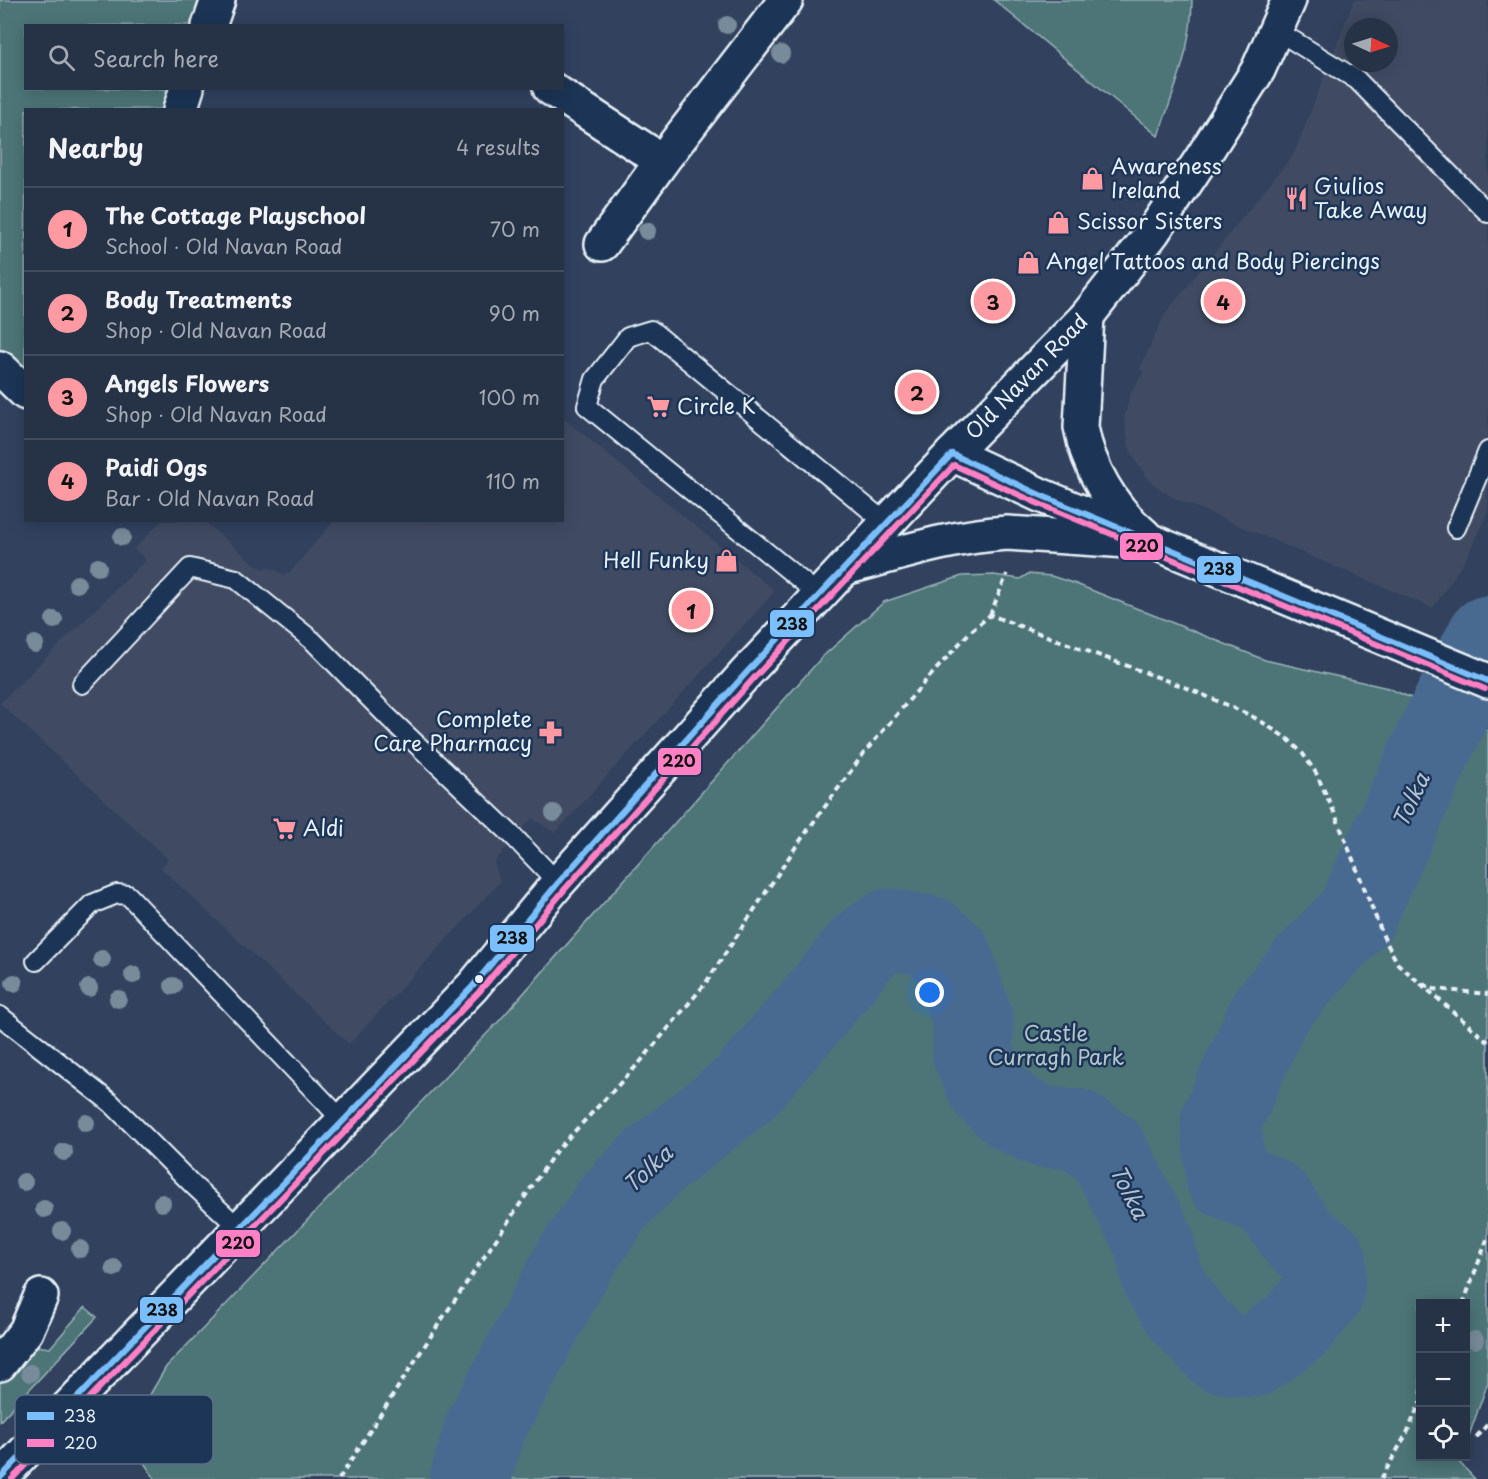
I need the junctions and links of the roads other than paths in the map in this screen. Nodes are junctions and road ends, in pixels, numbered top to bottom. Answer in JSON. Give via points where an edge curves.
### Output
{"nodes":[{"id":1,"x":218,"y":0,"type":"edge"},
{"id":2,"x":786,"y":0,"type":"edge"},
{"id":3,"x":1290,"y":0,"type":"edge"},
{"id":4,"x":210,"y":24,"type":"edge"},
{"id":5,"x":1276,"y":30,"type":"junction"},
{"id":6,"x":186,"y":90,"type":"edge"},
{"id":7,"x":553,"y":90,"type":"edge"},
{"id":8,"x":181,"y":108,"type":"edge"},
{"id":9,"x":662,"y":161,"type":"junction"},
{"id":10,"x":1488,"y":213,"type":"edge"},
{"id":11,"x":602,"y":244,"type":"dead end"},
{"id":12,"x":1087,"y":316,"type":"junction"},
{"id":13,"x":0,"y":368,"type":"edge"},
{"id":14,"x":24,"y":391,"type":"edge"},
{"id":15,"x":1488,"y":450,"type":"edge"},
{"id":16,"x":952,"y":454,"type":"junction"},
{"id":17,"x":886,"y":523,"type":"junction"},
{"id":18,"x":1456,"y":528,"type":"dead end"},
{"id":19,"x":1154,"y":542,"type":"junction"},
{"id":20,"x":845,"y":568,"type":"junction"},
{"id":21,"x":819,"y":595,"type":"junction"},
{"id":22,"x":1488,"y":681,"type":"edge"},
{"id":23,"x":82,"y":684,"type":"dead end"},
{"id":24,"x":558,"y":883,"type":"junction"},
{"id":25,"x":36,"y":961,"type":"dead end"},
{"id":26,"x":0,"y":1016,"type":"edge"},
{"id":27,"x":344,"y":1121,"type":"junction"},
{"id":28,"x":240,"y":1229,"type":"junction"},
{"id":29,"x":40,"y":1296,"type":"dead end"},
{"id":30,"x":0,"y":1364,"type":"edge"},
{"id":31,"x":80,"y":1395,"type":"edge"},
{"id":32,"x":15,"y":1462,"type":"edge"},
{"id":33,"x":0,"y":1478,"type":"edge"}],
"edges":[{"from":1,"to":4,"type":"street"},
{"from":2,"to":9,"type":"street"},
{"from":3,"to":5,"type":"street","name":"Old Navan Road"},
{"from":5,"to":10,"type":"lane","via":[[1357,80]]},
{"from":5,"to":12,"type":"street","name":"Old Navan Road","via":[[1257,70],[1202,159],[1153,232]]},
{"from":6,"to":8,"type":"street"},
{"from":7,"to":9,"type":"street"},
{"from":9,"to":11,"type":"street"},
{"from":12,"to":16,"type":"street","name":"Old Navan Road"},
{"from":12,"to":19,"type":"street","via":[[1081,427],[1084,442],[1107,491],[1125,517]]},
{"from":13,"to":14,"type":"street"},
{"from":15,"to":18,"type":"lane"},
{"from":16,"to":17,"type":"street","name":"Old Navan Road"},
{"from":16,"to":19,"type":"street"},
{"from":17,"to":20,"type":"street","name":"Old Navan Road"},
{"from":17,"to":21,"type":"lane","via":[[651,330],[628,337],[595,379],[588,406]]},
{"from":19,"to":20,"type":"street","via":[[990,534]]},
{"from":19,"to":22,"type":"street"},
{"from":20,"to":21,"type":"street","name":"Old Navan Road"},
{"from":21,"to":24,"type":"street","name":"Old Navan Road"},
{"from":23,"to":24,"type":"lane","via":[[190,568],[236,579],[313,641]]},
{"from":24,"to":27,"type":"street","name":"Old Navan Road","via":[[473,986]]},
{"from":25,"to":27,"type":"lane","via":[[92,904],[117,894],[128,895]]},
{"from":26,"to":28,"type":"lane","via":[[111,1103]]},
{"from":27,"to":28,"type":"street","name":"Old Navan Road"},
{"from":28,"to":31,"type":"street","name":"Old Navan Road"},
{"from":29,"to":30,"type":"street","via":[[26,1331]]},
{"from":32,"to":33,"type":"street","name":"Old Navan Road"}]}
